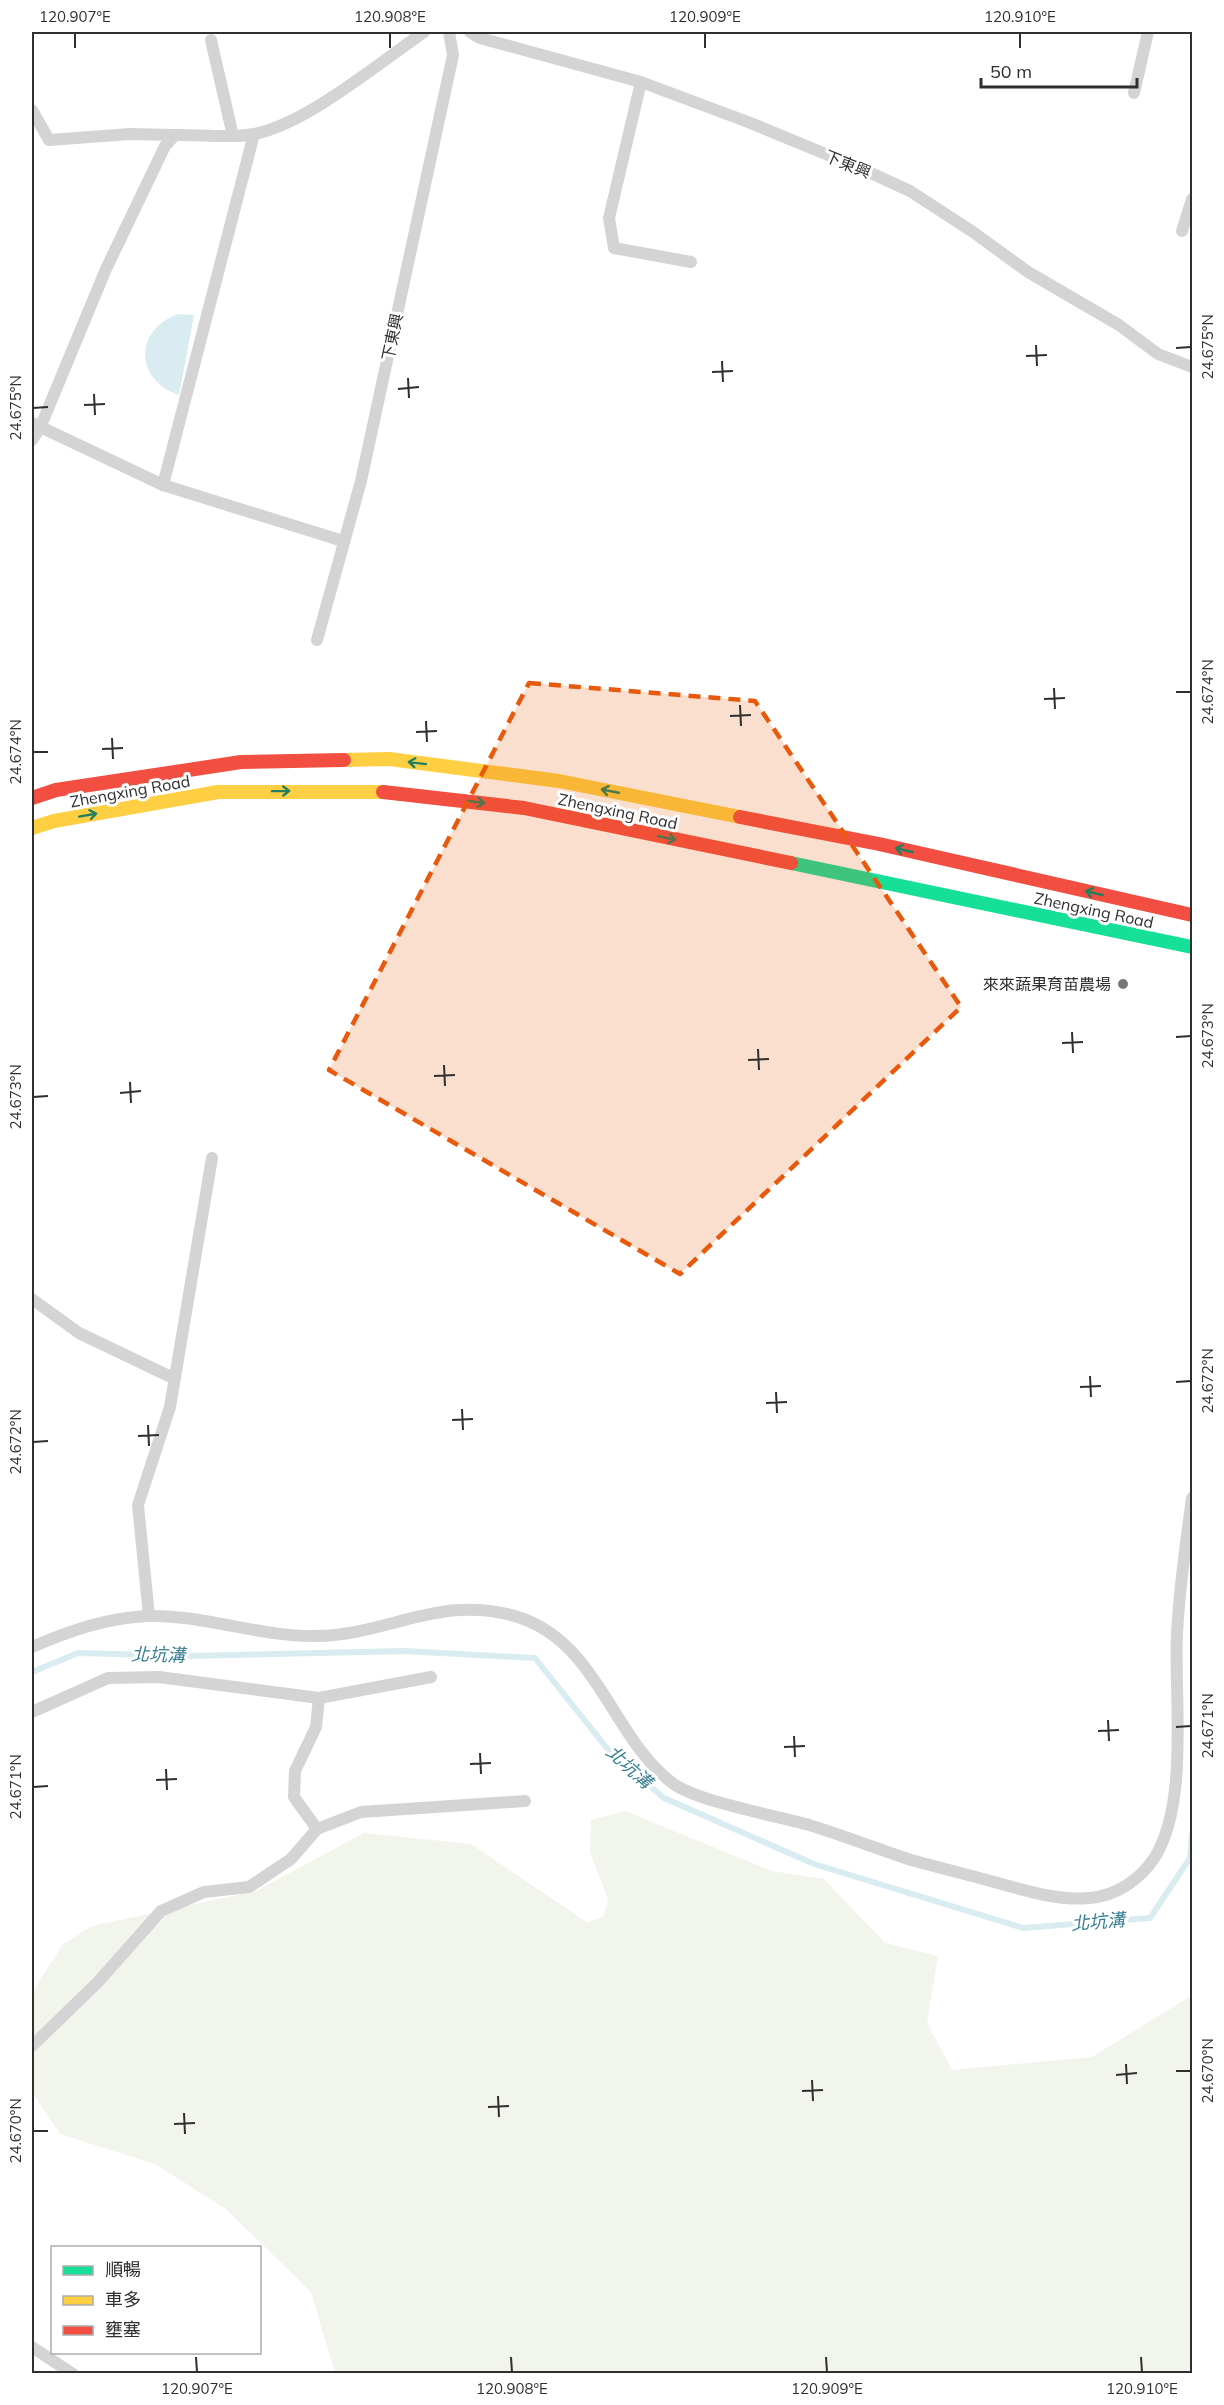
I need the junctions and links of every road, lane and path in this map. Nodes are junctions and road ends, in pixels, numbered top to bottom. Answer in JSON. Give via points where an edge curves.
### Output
{"nodes":[{"id":1,"x":424,"y":32,"type":"edge"},
{"id":2,"x":449,"y":32,"type":"edge"},
{"id":3,"x":470,"y":32,"type":"edge"},
{"id":4,"x":1148,"y":32,"type":"edge"},
{"id":5,"x":211,"y":40,"type":"dead end"},
{"id":6,"x":641,"y":82,"type":"junction"},
{"id":7,"x":1134,"y":93,"type":"dead end"},
{"id":8,"x":32,"y":110,"type":"edge"},
{"id":9,"x":254,"y":134,"type":"junction"},
{"id":10,"x":175,"y":135,"type":"junction"},
{"id":11,"x":233,"y":136,"type":"junction"},
{"id":12,"x":1192,"y":199,"type":"edge"},
{"id":13,"x":1182,"y":231,"type":"dead end"},
{"id":14,"x":691,"y":262,"type":"dead end"},
{"id":15,"x":1192,"y":367,"type":"edge"},
{"id":16,"x":36,"y":425,"type":"edge"},
{"id":17,"x":32,"y":440,"type":"edge"},
{"id":18,"x":164,"y":485,"type":"junction"},
{"id":19,"x":343,"y":541,"type":"junction"},
{"id":20,"x":316,"y":640,"type":"dead end"},
{"id":21,"x":32,"y":798,"type":"edge"},
{"id":22,"x":32,"y":828,"type":"edge"},
{"id":23,"x":1192,"y":915,"type":"edge"},
{"id":24,"x":1192,"y":947,"type":"edge"},
{"id":25,"x":212,"y":1158,"type":"dead end"},
{"id":26,"x":32,"y":1299,"type":"edge"},
{"id":27,"x":173,"y":1378,"type":"junction"},
{"id":28,"x":1192,"y":1498,"type":"edge"},
{"id":29,"x":149,"y":1616,"type":"junction"},
{"id":30,"x":1184,"y":1617,"type":"edge"},
{"id":31,"x":32,"y":1647,"type":"edge"},
{"id":32,"x":431,"y":1677,"type":"dead end"},
{"id":33,"x":319,"y":1698,"type":"junction"},
{"id":34,"x":32,"y":1712,"type":"edge"},
{"id":35,"x":525,"y":1801,"type":"dead end"},
{"id":36,"x":317,"y":1829,"type":"junction"},
{"id":37,"x":32,"y":2046,"type":"edge"},
{"id":38,"x":32,"y":2347,"type":"edge"},
{"id":39,"x":73,"y":2373,"type":"edge"}],
"edges":[{"from":1,"to":9,"type":"lane","via":[[317,106],[285,125]]},
{"from":2,"to":19,"type":"lane","name":"下東興","via":[[453,55],[361,481]]},
{"from":3,"to":6,"type":"lane","name":"下東興"},
{"from":4,"to":7,"type":"lane"},
{"from":5,"to":11,"type":"lane"},
{"from":6,"to":14,"type":"lane","via":[[609,218],[614,248]]},
{"from":6,"to":15,"type":"lane","name":"下東興","via":[[748,122],[910,191],[1158,354]]},
{"from":8,"to":10,"type":"lane","via":[[49,140]]},
{"from":9,"to":11,"type":"lane"},
{"from":9,"to":18,"type":"lane"},
{"from":10,"to":11,"type":"lane"},
{"from":10,"to":16,"type":"lane","via":[[165,146],[106,269]]},
{"from":12,"to":13,"type":"lane"},
{"from":16,"to":17,"type":"lane"},
{"from":16,"to":18,"type":"lane"},
{"from":18,"to":19,"type":"lane"},
{"from":19,"to":20,"type":"lane","name":"下東興"},
{"from":23,"to":21,"type":"main road","name":"Zhengxing Road","one_way":true,"via":[[879,844],[559,781],[389,759],[241,762],[56,790]]},
{"from":22,"to":24,"type":"main road","name":"Zhengxing Road","one_way":true,"via":[[218,792],[369,790],[524,808]]},
{"from":25,"to":27,"type":"lane"},
{"from":26,"to":27,"type":"lane","via":[[79,1333]]},
{"from":27,"to":29,"type":"lane","via":[[170,1407],[138,1505]]},
{"from":28,"to":30,"type":"lane"},
{"from":29,"to":30,"type":"lane","via":[[270,1634],[316,1636],[351,1633],[438,1610],[477,1609],[522,1619],[554,1635],[576,1654],[653,1767],[675,1786],[990,1881],[1047,1896],[1089,1898],[1119,1891],[1138,1878],[1165,1834],[1176,1776]]},
{"from":29,"to":31,"type":"lane","via":[[87,1624]]},
{"from":32,"to":33,"type":"lane"},
{"from":33,"to":34,"type":"lane","via":[[159,1677],[108,1678]]},
{"from":33,"to":36,"type":"lane","via":[[316,1727],[296,1771],[294,1797]]},
{"from":35,"to":36,"type":"lane","via":[[361,1812]]},
{"from":36,"to":37,"type":"lane","via":[[291,1859],[249,1887],[204,1892],[161,1911],[98,1982]]},
{"from":38,"to":39,"type":"lane"}]}
